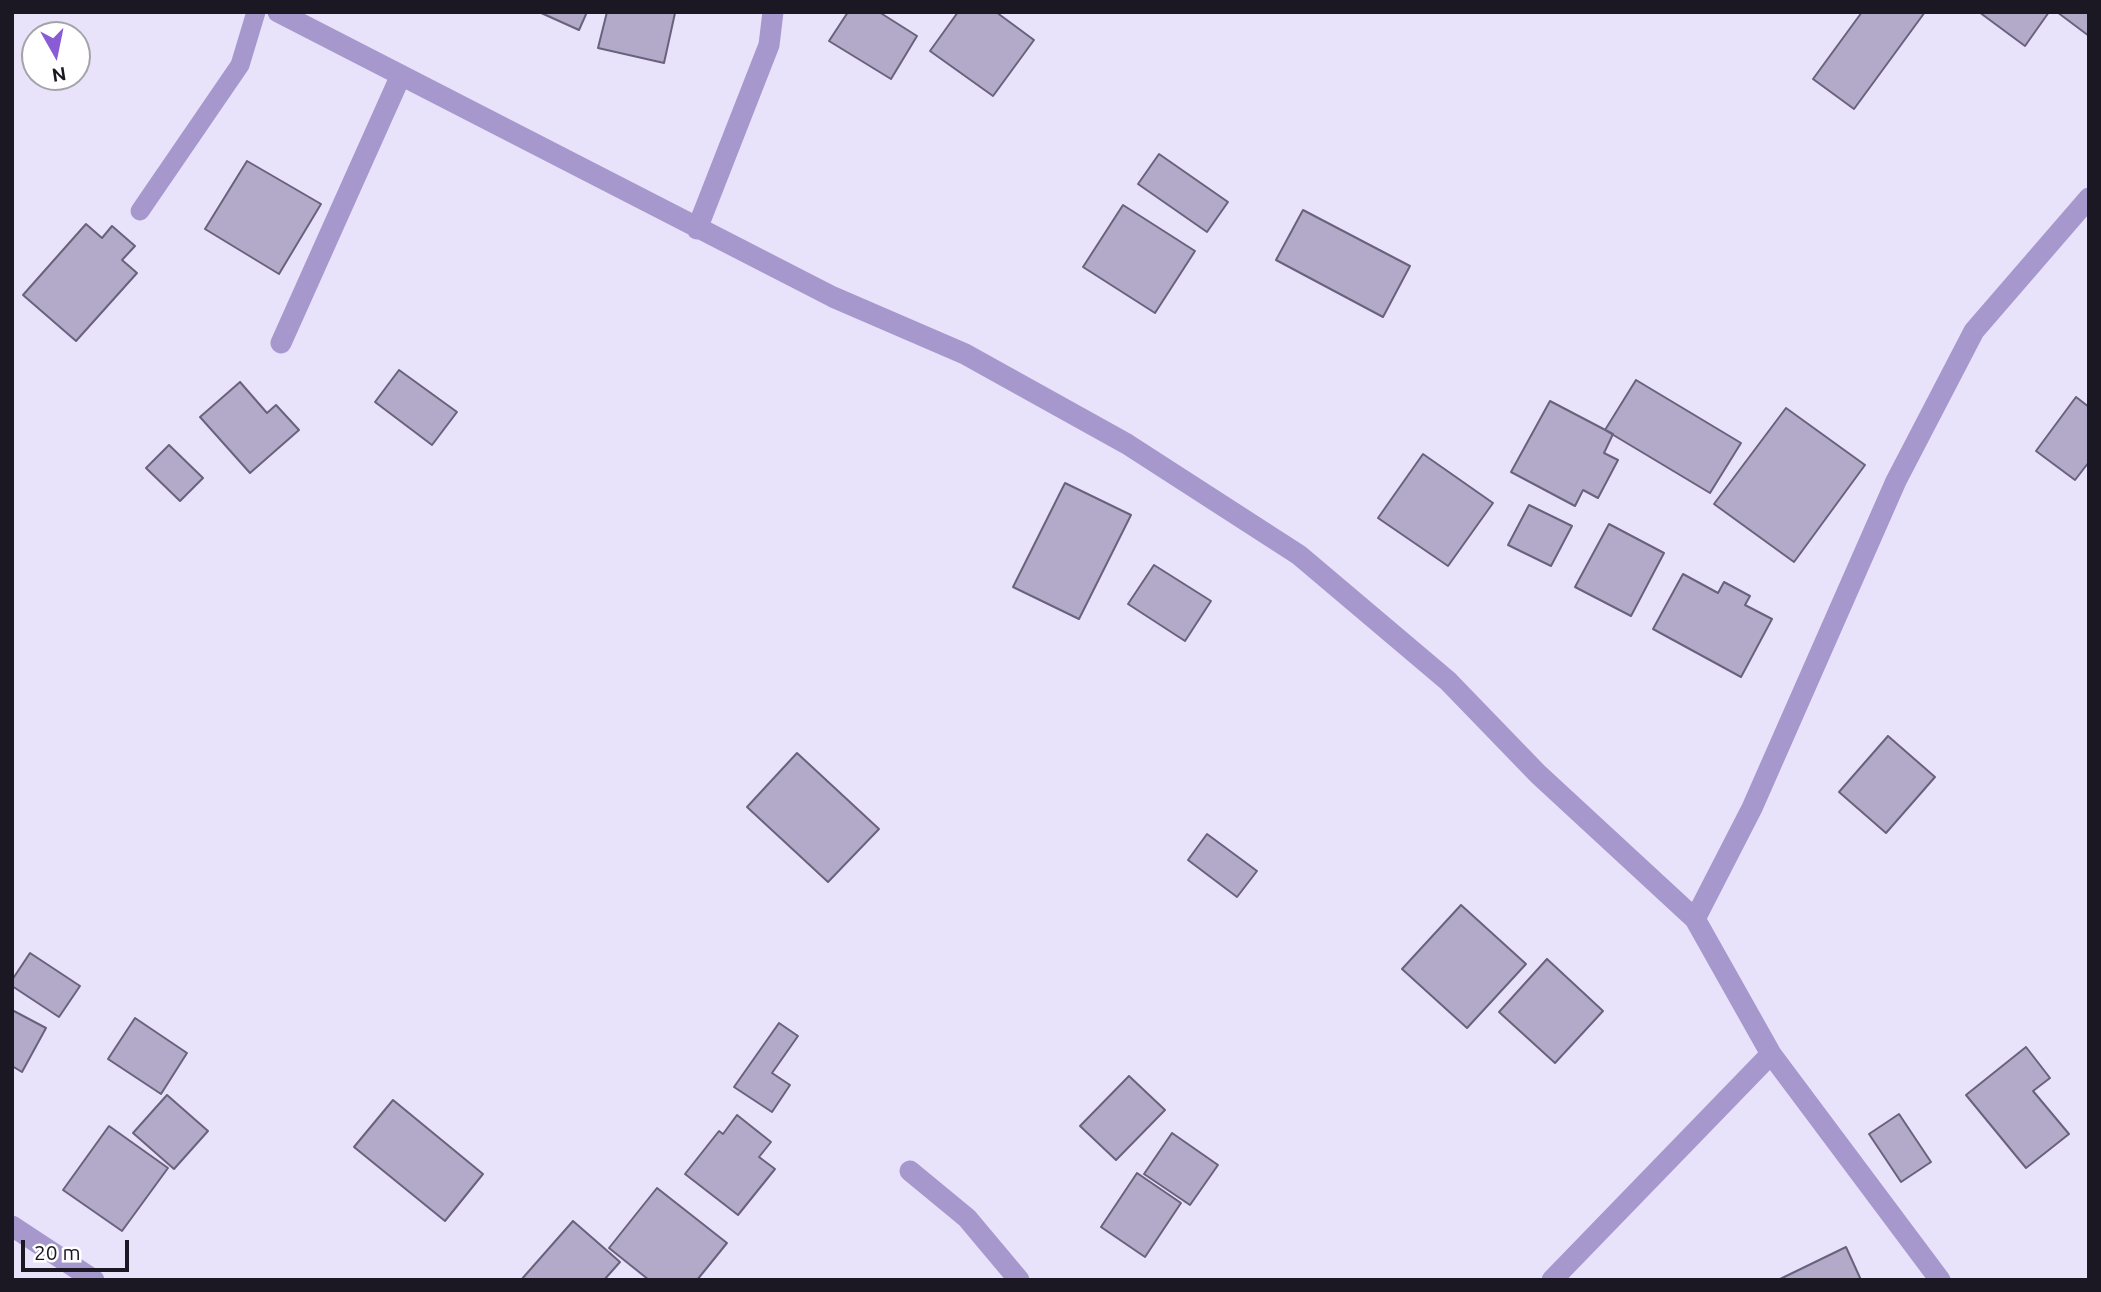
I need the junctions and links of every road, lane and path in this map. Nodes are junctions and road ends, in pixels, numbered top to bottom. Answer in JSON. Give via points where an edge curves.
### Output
{"nodes":[{"id":1,"x":256,"y":12,"type":"edge"},
{"id":2,"x":278,"y":12,"type":"edge"},
{"id":3,"x":773,"y":12,"type":"edge"},
{"id":4,"x":401,"y":75,"type":"junction"},
{"id":5,"x":2089,"y":198,"type":"edge"},
{"id":6,"x":140,"y":211,"type":"dead end"},
{"id":7,"x":696,"y":229,"type":"junction"},
{"id":8,"x":281,"y":343,"type":"dead end"},
{"id":9,"x":1695,"y":919,"type":"junction"},
{"id":10,"x":1771,"y":1054,"type":"junction"},
{"id":11,"x":910,"y":1171,"type":"dead end"},
{"id":12,"x":12,"y":1226,"type":"edge"},
{"id":13,"x":94,"y":1280,"type":"edge"},
{"id":14,"x":1018,"y":1280,"type":"edge"},
{"id":15,"x":1552,"y":1280,"type":"edge"},
{"id":16,"x":1940,"y":1280,"type":"edge"}],
"edges":[{"from":1,"to":6,"type":"lane","via":[[240,65]]},
{"from":2,"to":4,"type":"street"},
{"from":3,"to":7,"type":"street","via":[[769,45]]},
{"from":4,"to":7,"type":"street"},
{"from":4,"to":8,"type":"street"},
{"from":5,"to":9,"type":"street","via":[[1974,331],[1896,481],[1752,808]]},
{"from":7,"to":9,"type":"street","via":[[833,297],[965,354],[1127,444],[1299,555],[1448,681]]},
{"from":9,"to":10,"type":"street"},
{"from":10,"to":15,"type":"street"},
{"from":10,"to":16,"type":"street"},
{"from":11,"to":14,"type":"street","via":[[967,1218]]},
{"from":12,"to":13,"type":"street"}]}
